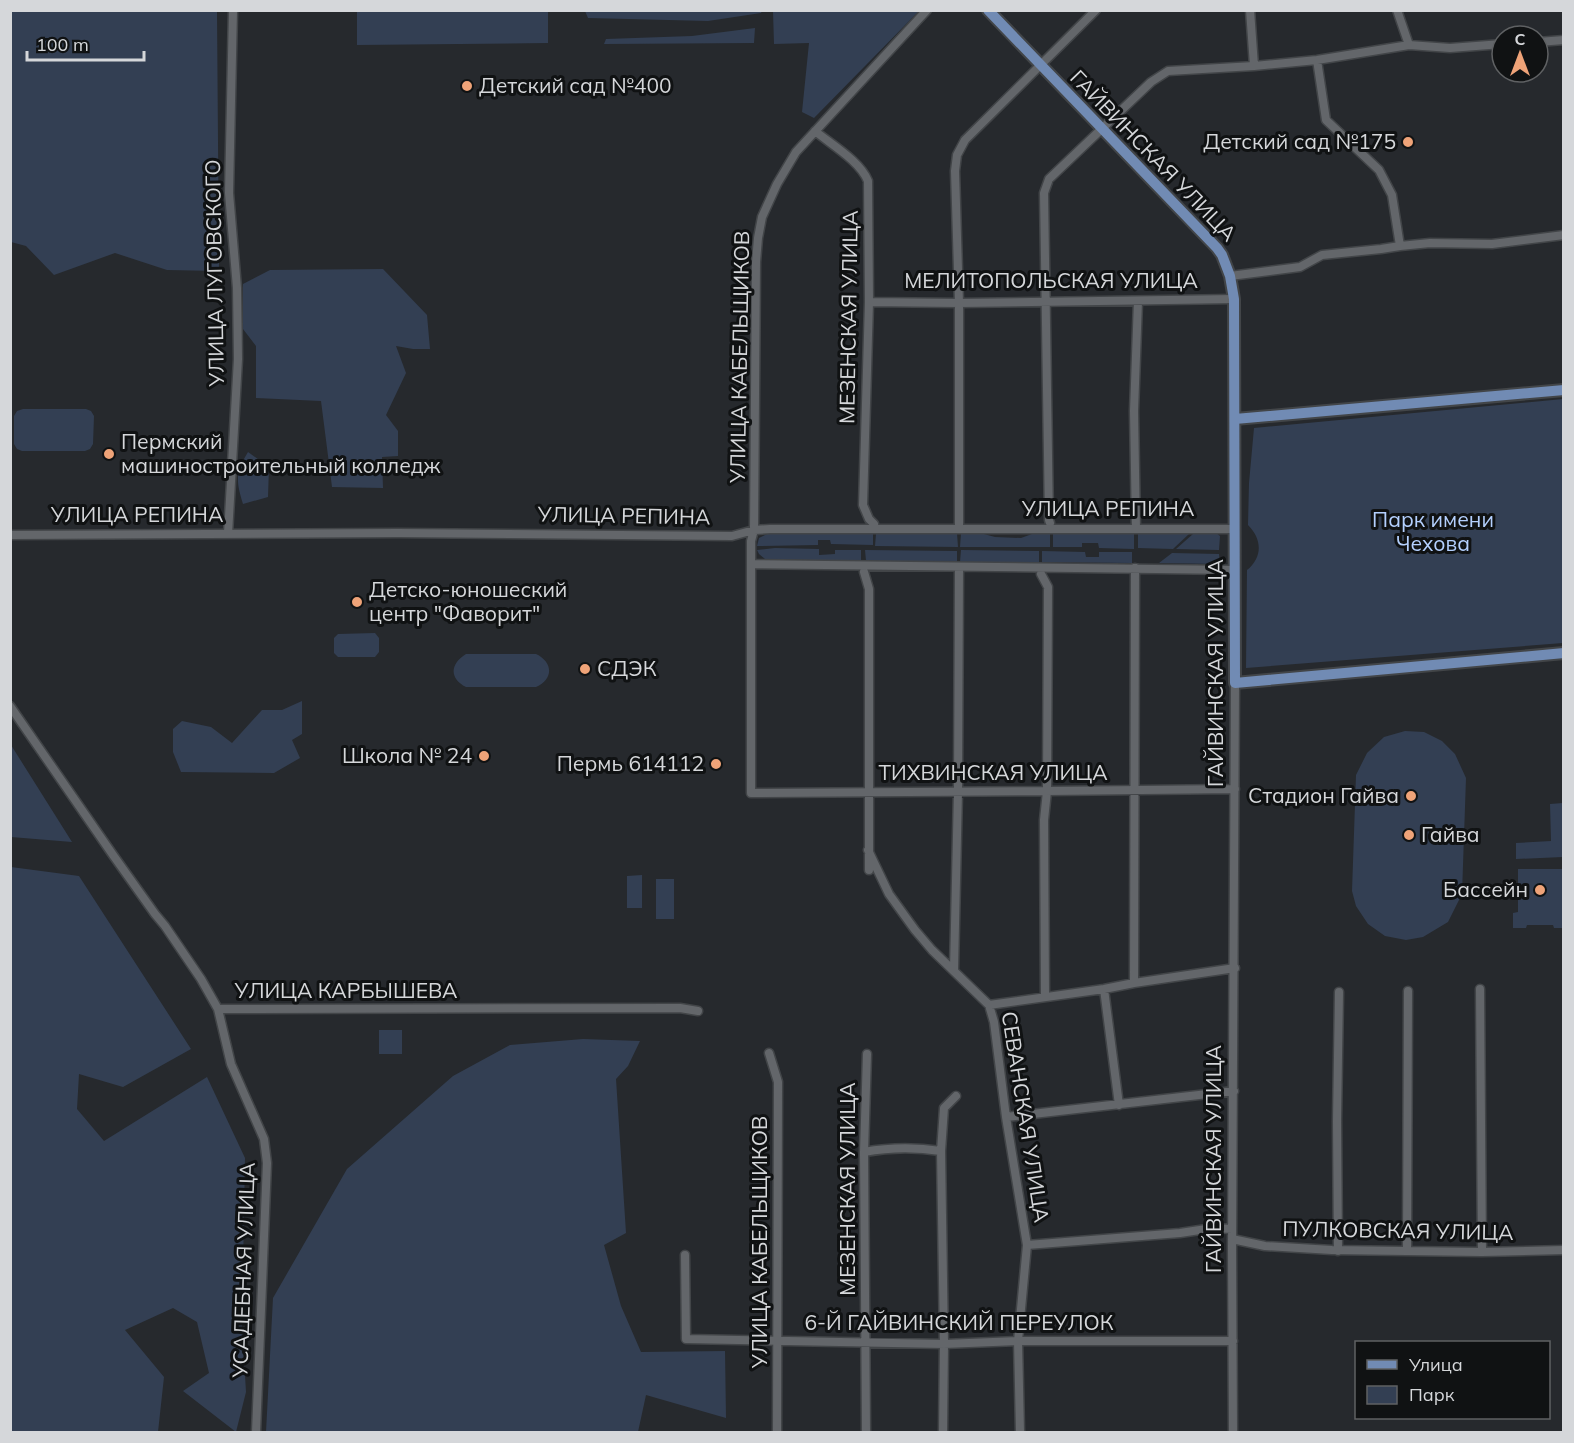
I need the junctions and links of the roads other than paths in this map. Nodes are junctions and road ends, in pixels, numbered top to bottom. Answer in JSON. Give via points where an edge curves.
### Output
{"nodes":[{"id":1,"x":233,"y":10,"type":"edge"},
{"id":2,"x":927,"y":10,"type":"edge"},
{"id":3,"x":988,"y":10,"type":"edge"},
{"id":4,"x":1096,"y":10,"type":"edge"},
{"id":5,"x":1250,"y":10,"type":"edge"},
{"id":6,"x":1397,"y":10,"type":"edge"},
{"id":7,"x":1409,"y":45,"type":"junction"},
{"id":8,"x":1490,"y":45,"type":"edge"},
{"id":9,"x":1317,"y":60,"type":"junction"},
{"id":10,"x":1040,"y":66,"type":"junction"},
{"id":11,"x":1254,"y":66,"type":"junction"},
{"id":12,"x":1101,"y":129,"type":"junction"},
{"id":13,"x":815,"y":131,"type":"junction"},
{"id":14,"x":1563,"y":235,"type":"edge"},
{"id":15,"x":1400,"y":246,"type":"junction"},
{"id":16,"x":1230,"y":276,"type":"junction"},
{"id":17,"x":1234,"y":299,"type":"junction"},
{"id":18,"x":1046,"y":301,"type":"junction"},
{"id":19,"x":1138,"y":301,"type":"junction"},
{"id":20,"x":869,"y":302,"type":"junction"},
{"id":21,"x":959,"y":303,"type":"junction"},
{"id":22,"x":1563,"y":390,"type":"edge"},
{"id":23,"x":1235,"y":419,"type":"junction"},
{"id":24,"x":874,"y":524,"type":"dead end"},
{"id":25,"x":1050,"y":524,"type":"dead end"},
{"id":26,"x":1136,"y":528,"type":"junction"},
{"id":27,"x":958,"y":529,"type":"junction"},
{"id":28,"x":1235,"y":529,"type":"junction"},
{"id":29,"x":754,"y":530,"type":"junction"},
{"id":30,"x":228,"y":534,"type":"junction"},
{"id":31,"x":10,"y":535,"type":"edge"},
{"id":32,"x":732,"y":536,"type":"junction"},
{"id":33,"x":751,"y":548,"type":"junction"},
{"id":34,"x":751,"y":564,"type":"junction"},
{"id":35,"x":959,"y":567,"type":"junction"},
{"id":36,"x":1136,"y":568,"type":"junction"},
{"id":37,"x":1235,"y":570,"type":"junction"},
{"id":38,"x":864,"y":572,"type":"dead end"},
{"id":39,"x":1041,"y":574,"type":"dead end"},
{"id":40,"x":1563,"y":653,"type":"edge"},
{"id":41,"x":1235,"y":682,"type":"junction"},
{"id":42,"x":10,"y":706,"type":"edge"},
{"id":43,"x":1235,"y":789,"type":"junction"},
{"id":44,"x":1135,"y":790,"type":"junction"},
{"id":45,"x":868,"y":791,"type":"junction"},
{"id":46,"x":958,"y":791,"type":"junction"},
{"id":47,"x":1047,"y":791,"type":"junction"},
{"id":48,"x":751,"y":793,"type":"joint"},
{"id":49,"x":868,"y":850,"type":"junction"},
{"id":50,"x":869,"y":870,"type":"dead end"},
{"id":51,"x":1235,"y":968,"type":"junction"},
{"id":52,"x":954,"y":969,"type":"junction"},
{"id":53,"x":1134,"y":983,"type":"junction"},
{"id":54,"x":1104,"y":989,"type":"junction"},
{"id":55,"x":1480,"y":989,"type":"dead end"},
{"id":56,"x":1408,"y":991,"type":"dead end"},
{"id":57,"x":1339,"y":992,"type":"dead end"},
{"id":58,"x":1046,"y":996,"type":"junction"},
{"id":59,"x":989,"y":1005,"type":"junction"},
{"id":60,"x":218,"y":1009,"type":"junction"},
{"id":61,"x":698,"y":1011,"type":"dead end"},
{"id":62,"x":769,"y":1053,"type":"dead end"},
{"id":63,"x":867,"y":1054,"type":"dead end"},
{"id":64,"x":1234,"y":1091,"type":"junction"},
{"id":65,"x":956,"y":1096,"type":"dead end"},
{"id":66,"x":1119,"y":1105,"type":"junction"},
{"id":67,"x":1006,"y":1117,"type":"junction"},
{"id":68,"x":941,"y":1151,"type":"junction"},
{"id":69,"x":864,"y":1152,"type":"junction"},
{"id":70,"x":1233,"y":1229,"type":"junction"},
{"id":71,"x":1232,"y":1239,"type":"junction"},
{"id":72,"x":1027,"y":1245,"type":"junction"},
{"id":73,"x":1338,"y":1251,"type":"junction"},
{"id":74,"x":1407,"y":1251,"type":"junction"},
{"id":75,"x":1563,"y":1251,"type":"edge"},
{"id":76,"x":1482,"y":1252,"type":"junction"},
{"id":77,"x":685,"y":1255,"type":"dead end"},
{"id":78,"x":778,"y":1341,"type":"junction"},
{"id":79,"x":1018,"y":1341,"type":"junction"},
{"id":80,"x":1233,"y":1341,"type":"junction"},
{"id":81,"x":866,"y":1342,"type":"junction"},
{"id":82,"x":944,"y":1344,"type":"junction"},
{"id":83,"x":256,"y":1432,"type":"edge"},
{"id":84,"x":777,"y":1432,"type":"edge"},
{"id":85,"x":866,"y":1432,"type":"edge"},
{"id":86,"x":943,"y":1432,"type":"edge"},
{"id":87,"x":1020,"y":1432,"type":"edge"},
{"id":88,"x":1233,"y":1432,"type":"edge"}],
"edges":[{"from":1,"to":30,"type":"street","name":"УЛИЦА ЛУГОВСКОГО","via":[[229,193],[238,359]]},
{"from":2,"to":13,"type":"street","name":"УЛИЦА КАБЕЛЬЩИКОВ"},
{"from":3,"to":10,"type":"main road","name":"ГАЙВИНСКАЯ УЛИЦА"},
{"from":4,"to":10,"type":"street"},
{"from":5,"to":11,"type":"street"},
{"from":6,"to":7,"type":"street"},
{"from":7,"to":8,"type":"street","via":[[1449,48]]},
{"from":7,"to":9,"type":"street"},
{"from":9,"to":11,"type":"street"},
{"from":9,"to":15,"type":"street","via":[[1326,120],[1379,170],[1392,195]]},
{"from":10,"to":12,"type":"main road","name":"ГАЙВИНСКАЯ УЛИЦА"},
{"from":10,"to":21,"type":"street","via":[[965,140],[957,154]]},
{"from":11,"to":12,"type":"street","via":[[1168,71]]},
{"from":12,"to":16,"type":"main road","name":"ГАЙВИНСКАЯ УЛИЦА","via":[[1217,248]]},
{"from":12,"to":18,"type":"street","via":[[1049,179],[1044,193]]},
{"from":13,"to":20,"type":"street","name":"МЕЗЕНСКАЯ УЛИЦА","via":[[865,172],[868,181]]},
{"from":13,"to":29,"type":"street","name":"УЛИЦА КАБЕЛЬЩИКОВ","via":[[796,152],[777,184],[762,217],[758,238]]},
{"from":14,"to":15,"type":"street","via":[[1492,244]]},
{"from":15,"to":16,"type":"street","via":[[1322,255],[1300,267]]},
{"from":16,"to":17,"type":"main road","name":"ГАЙВИНСКАЯ УЛИЦА"},
{"from":17,"to":19,"type":"street","name":"МЕЛИТОПОЛЬСКАЯ УЛИЦА"},
{"from":17,"to":23,"type":"main road","name":"ГАЙВИНСКАЯ УЛИЦА"},
{"from":18,"to":19,"type":"street","name":"МЕЛИТОПОЛЬСКАЯ УЛИЦА"},
{"from":18,"to":21,"type":"street","name":"МЕЛИТОПОЛЬСКАЯ УЛИЦА"},
{"from":18,"to":25,"type":"street"},
{"from":19,"to":26,"type":"street","via":[[1134,411]]},
{"from":20,"to":21,"type":"street","name":"МЕЛИТОПОЛЬСКАЯ УЛИЦА"},
{"from":20,"to":24,"type":"street","name":"МЕЗЕНСКАЯ УЛИЦА","via":[[863,505]]},
{"from":21,"to":27,"type":"street"},
{"from":22,"to":23,"type":"main road"},
{"from":23,"to":28,"type":"main road","name":"ГАЙВИНСКАЯ УЛИЦА"},
{"from":26,"to":27,"type":"street","name":"УЛИЦА РЕПИНА"},
{"from":26,"to":28,"type":"street","name":"УЛИЦА РЕПИНА"},
{"from":27,"to":29,"type":"street","name":"УЛИЦА РЕПИНА"},
{"from":28,"to":37,"type":"main road","name":"ГАЙВИНСКАЯ УЛИЦА"},
{"from":29,"to":32,"type":"street","name":"УЛИЦА РЕПИНА"},
{"from":29,"to":33,"type":"street","name":"УЛИЦА КАБЕЛЬЩИКОВ"},
{"from":30,"to":31,"type":"street","name":"УЛИЦА РЕПИНА"},
{"from":30,"to":32,"type":"street","name":"УЛИЦА РЕПИНА"},
{"from":32,"to":33,"type":"street"},
{"from":33,"to":34,"type":"street","name":"УЛИЦА КАБЕЛЬЩИКОВ"},
{"from":34,"to":35,"type":"street"},
{"from":34,"to":48,"type":"street","name":"УЛИЦА КАБЕЛЬЩИКОВ"},
{"from":35,"to":36,"type":"street"},
{"from":35,"to":46,"type":"street"},
{"from":36,"to":37,"type":"street"},
{"from":36,"to":44,"type":"street"},
{"from":37,"to":41,"type":"main road","name":"ГАЙВИНСКАЯ УЛИЦА"},
{"from":38,"to":45,"type":"street","via":[[869,589]]},
{"from":39,"to":47,"type":"street","via":[[1048,587]]},
{"from":40,"to":41,"type":"main road"},
{"from":41,"to":43,"type":"street","name":"ГАЙВИНСКАЯ УЛИЦА"},
{"from":42,"to":60,"type":"street","name":"УЛИЦА КАРБЫШЕВА","via":[[165,926]]},
{"from":43,"to":44,"type":"street","name":"ТИХВИНСКАЯ УЛИЦА"},
{"from":43,"to":51,"type":"street","name":"ГАЙВИНСКАЯ УЛИЦА"},
{"from":44,"to":47,"type":"street","name":"ТИХВИНСКАЯ УЛИЦА"},
{"from":44,"to":53,"type":"street"},
{"from":45,"to":46,"type":"street","name":"ТИХВИНСКАЯ УЛИЦА"},
{"from":45,"to":48,"type":"street","name":"ТИХВИНСКАЯ УЛИЦА"},
{"from":45,"to":49,"type":"street"},
{"from":46,"to":47,"type":"street","name":"ТИХВИНСКАЯ УЛИЦА"},
{"from":46,"to":52,"type":"street"},
{"from":47,"to":58,"type":"street"},
{"from":49,"to":50,"type":"street"},
{"from":49,"to":52,"type":"street","name":"СЕВАНСКАЯ УЛИЦА","via":[[900,910],[932,950]]},
{"from":51,"to":53,"type":"street"},
{"from":51,"to":64,"type":"street","name":"ГАЙВИНСКАЯ УЛИЦА"},
{"from":52,"to":59,"type":"street","name":"СЕВАНСКАЯ УЛИЦА"},
{"from":53,"to":54,"type":"street"},
{"from":54,"to":58,"type":"street"},
{"from":54,"to":66,"type":"street"},
{"from":55,"to":76,"type":"street"},
{"from":56,"to":74,"type":"street"},
{"from":57,"to":73,"type":"street"},
{"from":58,"to":59,"type":"street"},
{"from":59,"to":67,"type":"street","name":"СЕВАНСКАЯ УЛИЦА"},
{"from":60,"to":61,"type":"street","name":"УЛИЦА КАРБЫШЕВА"},
{"from":60,"to":83,"type":"street","name":"УСАДЕБНАЯ УЛИЦА","via":[[231,1064],[264,1139],[267,1163]]},
{"from":62,"to":78,"type":"street","name":"УЛИЦА КАБЕЛЬЩИКОВ","via":[[778,1082]]},
{"from":63,"to":69,"type":"street","name":"МЕЗЕНСКАЯ УЛИЦА"},
{"from":64,"to":66,"type":"street"},
{"from":64,"to":70,"type":"street","name":"ГАЙВИНСКАЯ УЛИЦА"},
{"from":65,"to":68,"type":"street","via":[[944,1108]]},
{"from":66,"to":67,"type":"street"},
{"from":67,"to":72,"type":"street","name":"СЕВАНСКАЯ УЛИЦА"},
{"from":68,"to":69,"type":"street","via":[[888,1148]]},
{"from":68,"to":82,"type":"street"},
{"from":69,"to":81,"type":"street","name":"МЕЗЕНСКАЯ УЛИЦА"},
{"from":70,"to":71,"type":"street","name":"ГАЙВИНСКАЯ УЛИЦА"},
{"from":70,"to":72,"type":"street"},
{"from":71,"to":73,"type":"street","name":"ПУЛКОВСКАЯ УЛИЦА","via":[[1265,1246]]},
{"from":71,"to":80,"type":"street","name":"ГАЙВИНСКАЯ УЛИЦА"},
{"from":72,"to":79,"type":"street","name":"СЕВАНСКАЯ УЛИЦА"},
{"from":73,"to":74,"type":"street","name":"ПУЛКОВСКАЯ УЛИЦА"},
{"from":74,"to":76,"type":"street","name":"ПУЛКОВСКАЯ УЛИЦА"},
{"from":75,"to":76,"type":"street","name":"ПУЛКОВСКАЯ УЛИЦА"},
{"from":77,"to":78,"type":"street","name":"6-Й ГАЙВИНСКИЙ ПЕРЕУЛОК","via":[[686,1339]]},
{"from":78,"to":81,"type":"street","name":"6-Й ГАЙВИНСКИЙ ПЕРЕУЛОК"},
{"from":78,"to":84,"type":"street","name":"УЛИЦА КАБЕЛЬЩИКОВ"},
{"from":79,"to":80,"type":"street","name":"6-Й ГАЙВИНСКИЙ ПЕРЕУЛОК"},
{"from":79,"to":82,"type":"street","name":"6-Й ГАЙВИНСКИЙ ПЕРЕУЛОК"},
{"from":79,"to":87,"type":"street","name":"СЕВАНСКАЯ УЛИЦА"},
{"from":80,"to":88,"type":"street","name":"ГАЙВИНСКАЯ УЛИЦА"},
{"from":81,"to":82,"type":"street","name":"6-Й ГАЙВИНСКИЙ ПЕРЕУЛОК"},
{"from":81,"to":85,"type":"street","name":"МЕЗЕНСКАЯ УЛИЦА"},
{"from":82,"to":86,"type":"street"}]}
